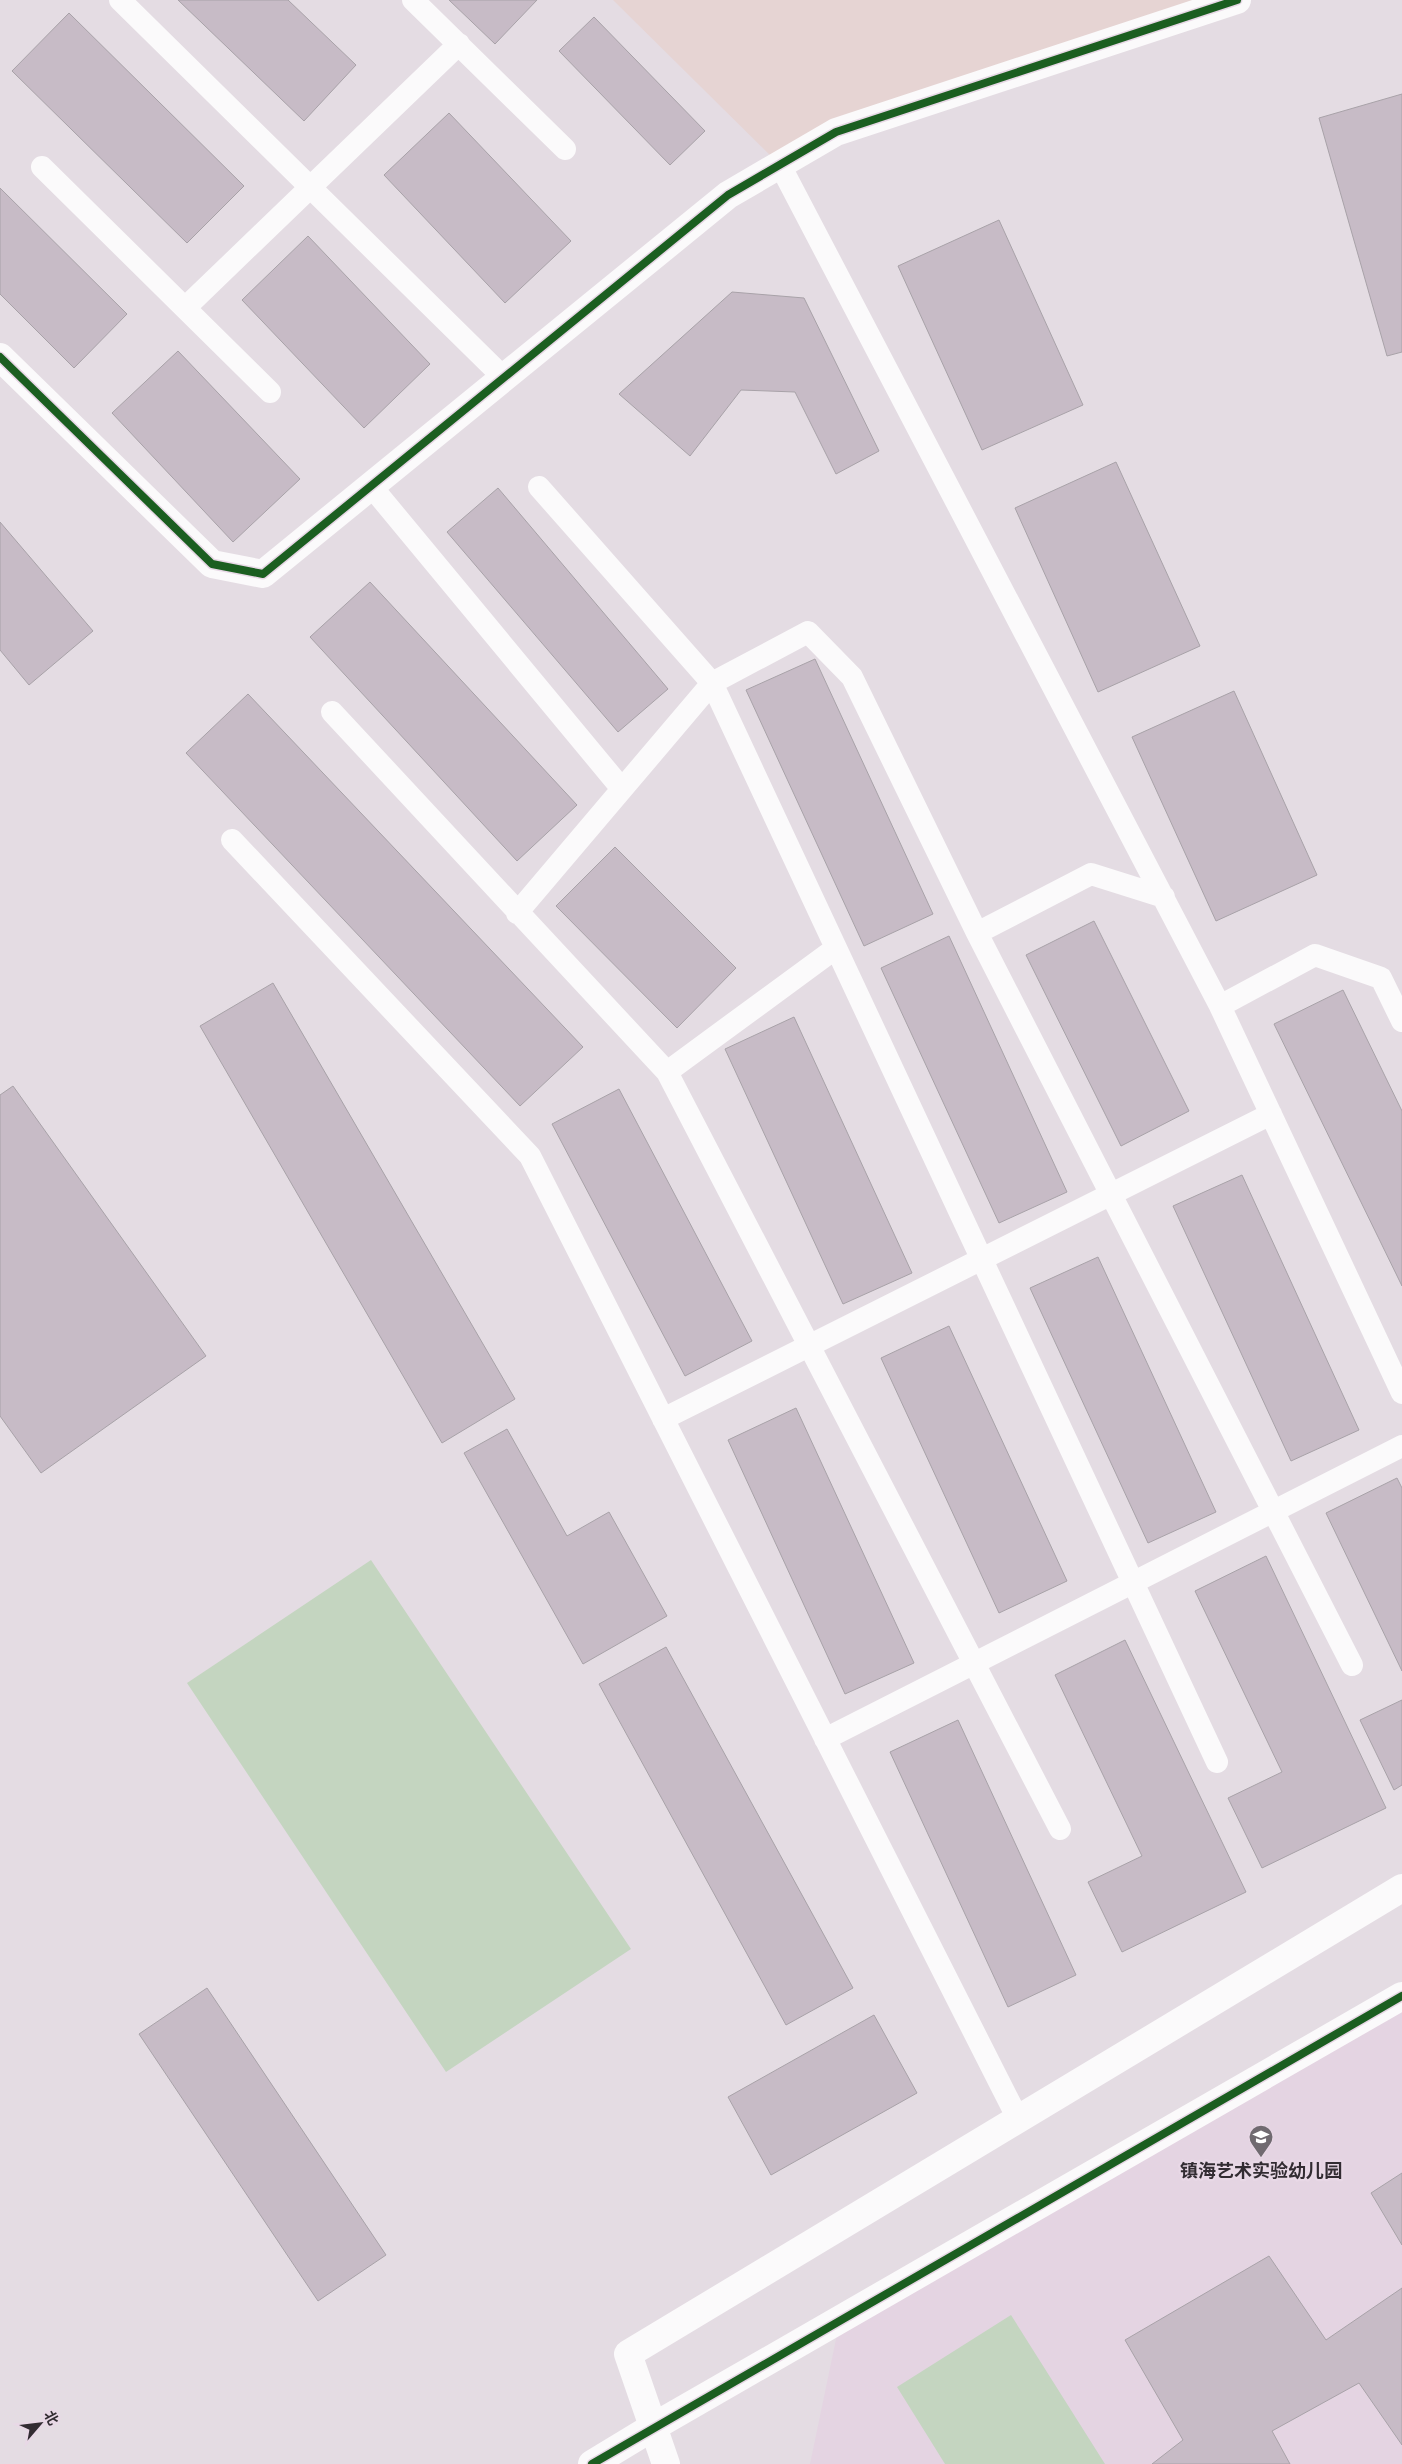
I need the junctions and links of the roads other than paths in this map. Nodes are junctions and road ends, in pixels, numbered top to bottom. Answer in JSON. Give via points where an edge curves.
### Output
{"nodes":[{"id":1,"x":120,"y":0,"type":"edge"},
{"id":2,"x":413,"y":0,"type":"edge"},
{"id":3,"x":1237,"y":0,"type":"edge"},
{"id":4,"x":459,"y":44,"type":"junction"},
{"id":5,"x":566,"y":149,"type":"dead end"},
{"id":6,"x":780,"y":165,"type":"junction"},
{"id":7,"x":42,"y":167,"type":"dead end"},
{"id":8,"x":310,"y":187,"type":"junction"},
{"id":9,"x":185,"y":308,"type":"junction"},
{"id":10,"x":0,"y":358,"type":"edge"},
{"id":11,"x":504,"y":378,"type":"junction"},
{"id":12,"x":270,"y":392,"type":"dead end"},
{"id":13,"x":371,"y":486,"type":"junction"},
{"id":14,"x":539,"y":487,"type":"dead end"},
{"id":15,"x":712,"y":683,"type":"junction"},
{"id":16,"x":332,"y":712,"type":"dead end"},
{"id":17,"x":622,"y":789,"type":"junction"},
{"id":18,"x":232,"y":840,"type":"dead end"},
{"id":19,"x":1164,"y":897,"type":"junction"},
{"id":20,"x":517,"y":913,"type":"junction"},
{"id":21,"x":977,"y":933,"type":"junction"},
{"id":22,"x":836,"y":948,"type":"junction"},
{"id":23,"x":1220,"y":1006,"type":"junction"},
{"id":24,"x":1402,"y":1021,"type":"edge"},
{"id":25,"x":667,"y":1072,"type":"junction"},
{"id":26,"x":1271,"y":1114,"type":"junction"},
{"id":27,"x":1111,"y":1195,"type":"junction"},
{"id":28,"x":982,"y":1259,"type":"junction"},
{"id":29,"x":809,"y":1346,"type":"junction"},
{"id":30,"x":1402,"y":1393,"type":"edge"},
{"id":31,"x":663,"y":1419,"type":"junction"},
{"id":32,"x":1402,"y":1446,"type":"edge"},
{"id":33,"x":1273,"y":1511,"type":"junction"},
{"id":34,"x":1133,"y":1583,"type":"junction"},
{"id":35,"x":974,"y":1663,"type":"junction"},
{"id":36,"x":1352,"y":1665,"type":"dead end"},
{"id":37,"x":825,"y":1739,"type":"junction"},
{"id":38,"x":1217,"y":1762,"type":"dead end"},
{"id":39,"x":1060,"y":1829,"type":"dead end"},
{"id":40,"x":1402,"y":1888,"type":"edge"},
{"id":41,"x":1402,"y":1996,"type":"edge"},
{"id":42,"x":1018,"y":2119,"type":"junction"},
{"id":43,"x":653,"y":2427,"type":"junction"},
{"id":44,"x":592,"y":2464,"type":"edge"},
{"id":45,"x":666,"y":2464,"type":"edge"}],
"edges":[{"from":1,"to":8,"type":"lane"},
{"from":2,"to":4,"type":"lane"},
{"from":3,"to":6,"type":"street","via":[[836,132]]},
{"from":4,"to":5,"type":"lane"},
{"from":4,"to":8,"type":"lane"},
{"from":6,"to":11,"type":"street","via":[[728,195]]},
{"from":6,"to":19,"type":"lane"},
{"from":7,"to":9,"type":"lane"},
{"from":8,"to":9,"type":"lane"},
{"from":8,"to":11,"type":"lane"},
{"from":9,"to":12,"type":"lane"},
{"from":10,"to":13,"type":"street","via":[[212,564],[263,574]]},
{"from":11,"to":13,"type":"street"},
{"from":13,"to":17,"type":"lane"},
{"from":14,"to":15,"type":"lane"},
{"from":15,"to":17,"type":"lane"},
{"from":15,"to":21,"type":"lane","via":[[808,632],[852,677]]},
{"from":15,"to":22,"type":"lane"},
{"from":16,"to":20,"type":"lane"},
{"from":17,"to":20,"type":"lane"},
{"from":18,"to":31,"type":"lane","via":[[530,1156]]},
{"from":19,"to":21,"type":"lane","via":[[1091,874]]},
{"from":19,"to":23,"type":"lane"},
{"from":20,"to":25,"type":"lane"},
{"from":21,"to":27,"type":"lane"},
{"from":22,"to":25,"type":"lane"},
{"from":22,"to":28,"type":"lane"},
{"from":23,"to":24,"type":"lane","via":[[1315,955],[1381,978]]},
{"from":23,"to":26,"type":"lane"},
{"from":25,"to":29,"type":"lane"},
{"from":26,"to":27,"type":"lane"},
{"from":26,"to":30,"type":"lane"},
{"from":27,"to":28,"type":"lane"},
{"from":27,"to":33,"type":"lane"},
{"from":28,"to":29,"type":"lane"},
{"from":28,"to":34,"type":"lane"},
{"from":29,"to":31,"type":"lane"},
{"from":29,"to":35,"type":"lane"},
{"from":31,"to":37,"type":"lane"},
{"from":32,"to":33,"type":"lane"},
{"from":33,"to":34,"type":"lane"},
{"from":33,"to":36,"type":"lane"},
{"from":34,"to":35,"type":"lane"},
{"from":34,"to":38,"type":"lane"},
{"from":35,"to":37,"type":"lane"},
{"from":35,"to":39,"type":"lane"},
{"from":37,"to":42,"type":"lane"},
{"from":40,"to":42,"type":"street"},
{"from":41,"to":43,"type":"street"},
{"from":42,"to":43,"type":"street","via":[[628,2354]]},
{"from":43,"to":44,"type":"street"},
{"from":43,"to":45,"type":"street"}]}
